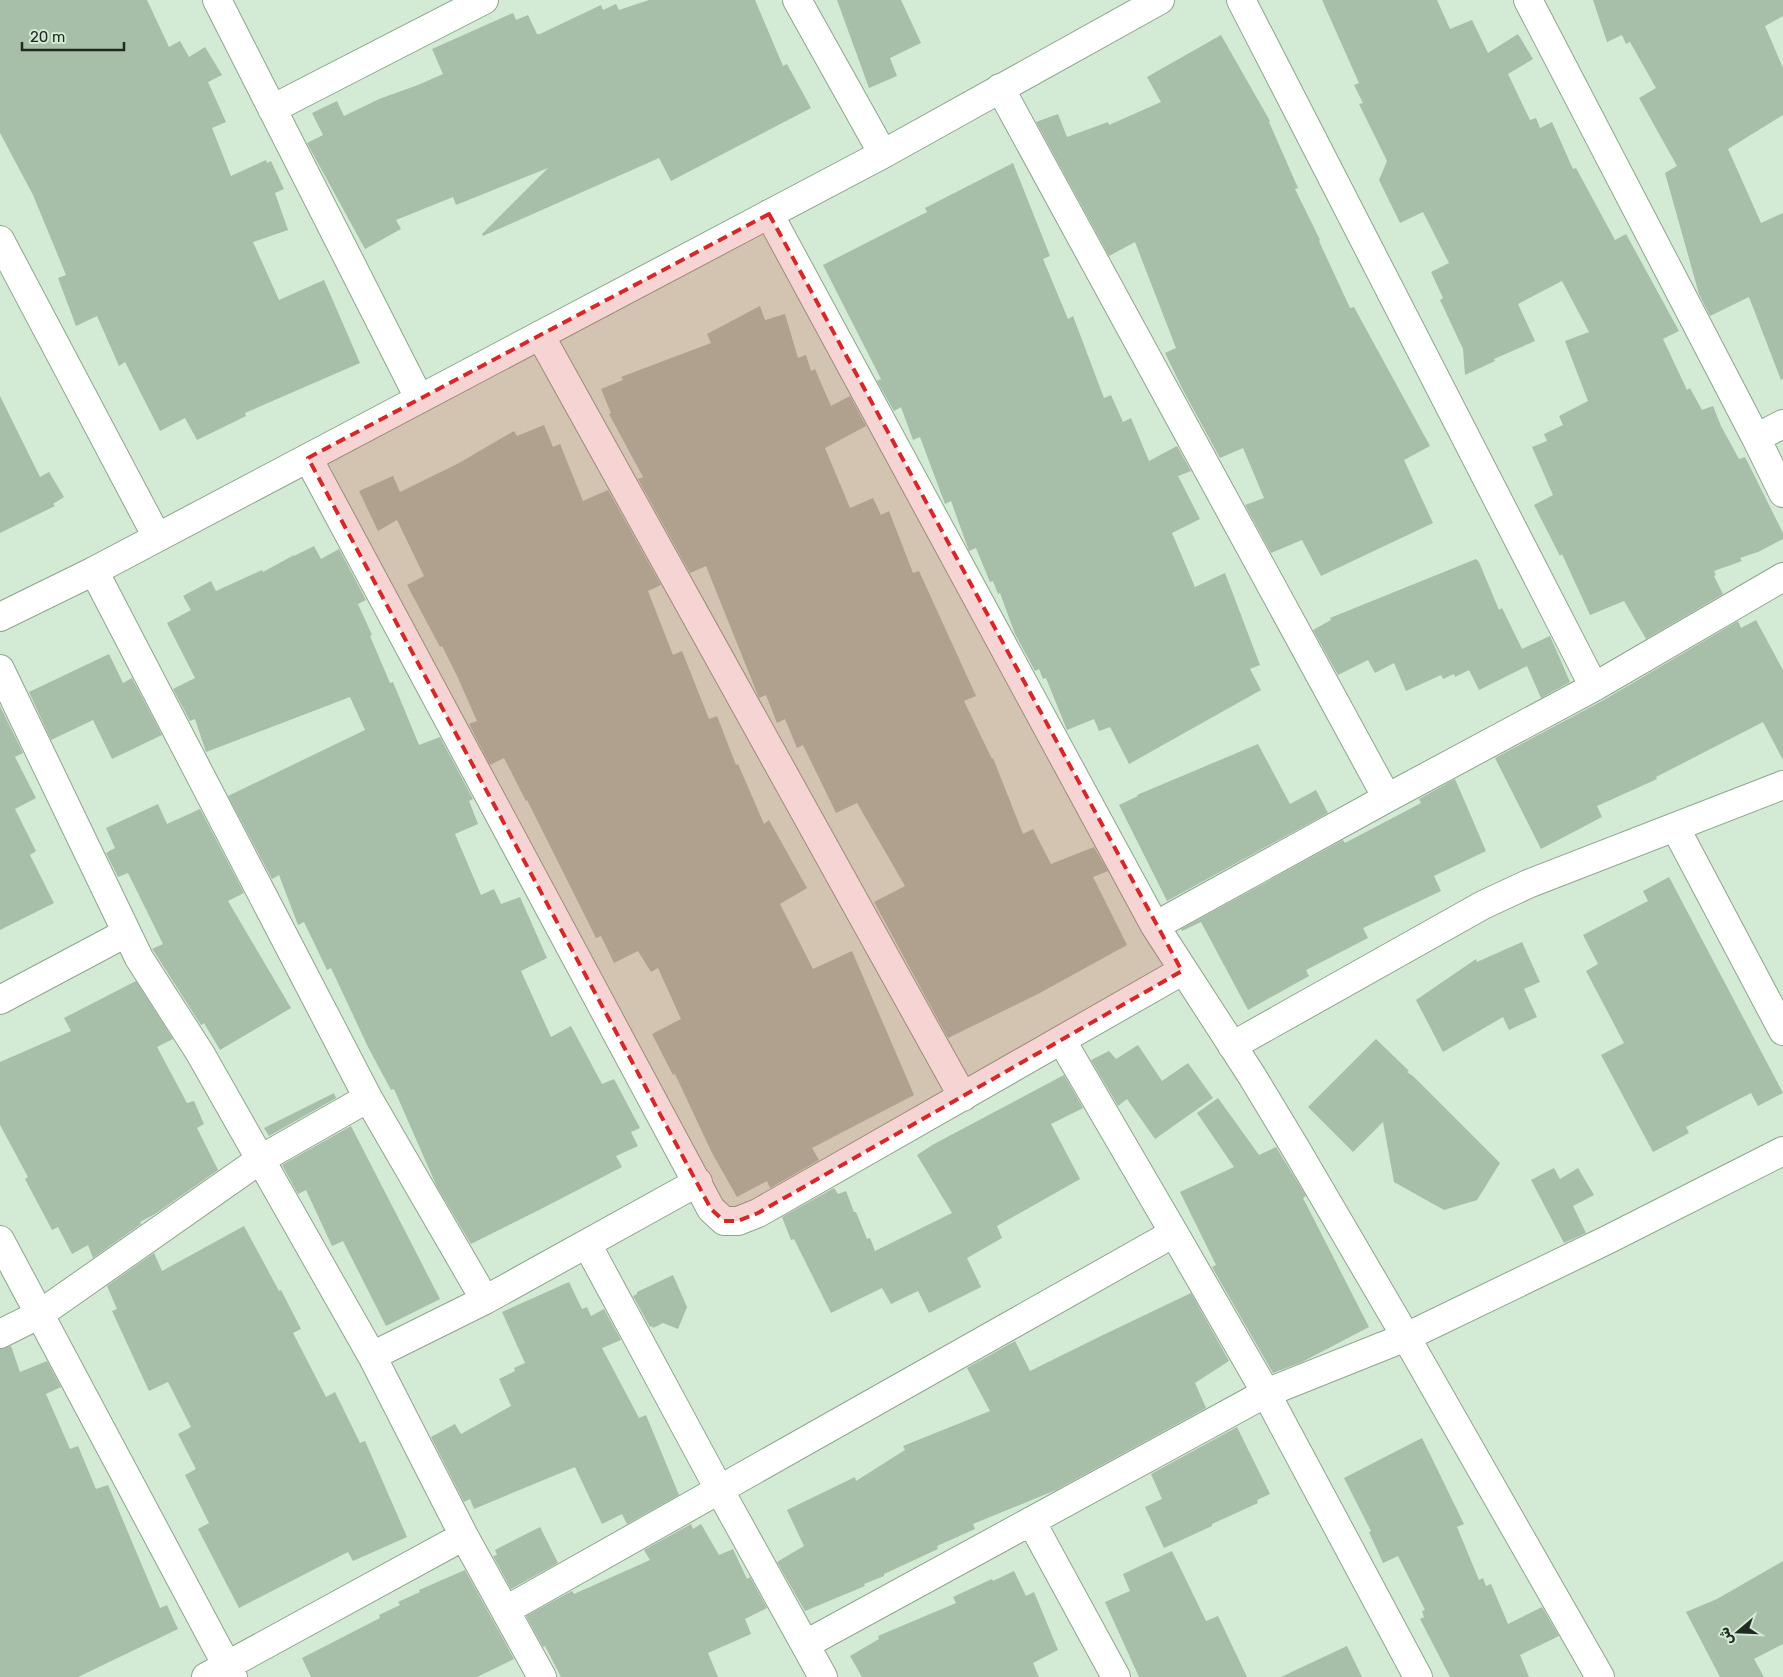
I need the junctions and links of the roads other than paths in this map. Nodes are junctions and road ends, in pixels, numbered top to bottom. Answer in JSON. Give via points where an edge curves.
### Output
{"nodes":[{"id":1,"x":217,"y":0,"type":"edge"},
{"id":2,"x":797,"y":0,"type":"edge"},
{"id":3,"x":1160,"y":0,"type":"edge"},
{"id":4,"x":1241,"y":0,"type":"edge"},
{"id":5,"x":1528,"y":0,"type":"edge"},
{"id":6,"x":480,"y":1,"type":"edge"},
{"id":7,"x":1000,"y":88,"type":"junction"},
{"id":8,"x":272,"y":109,"type":"junction"},
{"id":9,"x":883,"y":154,"type":"junction"},
{"id":10,"x":769,"y":214,"type":"junction"},
{"id":11,"x":0,"y":240,"type":"edge"},
{"id":12,"x":540,"y":335,"type":"junction"},
{"id":13,"x":419,"y":398,"type":"junction"},
{"id":14,"x":1783,"y":424,"type":"edge"},
{"id":15,"x":1756,"y":438,"type":"junction"},
{"id":16,"x":308,"y":458,"type":"junction"},
{"id":17,"x":1783,"y":493,"type":"edge"},
{"id":18,"x":157,"y":538,"type":"junction"},
{"id":19,"x":94,"y":571,"type":"junction"},
{"id":20,"x":1783,"y":577,"type":"edge"},
{"id":21,"x":0,"y":617,"type":"edge"},
{"id":22,"x":0,"y":669,"type":"edge"},
{"id":23,"x":1594,"y":687,"type":"junction"},
{"id":24,"x":1783,"y":785,"type":"edge"},
{"id":25,"x":1387,"y":798,"type":"junction"},
{"id":26,"x":1675,"y":827,"type":"junction"},
{"id":27,"x":1155,"y":926,"type":"junction"},
{"id":28,"x":126,"y":933,"type":"junction"},
{"id":29,"x":1182,"y":971,"type":"junction"},
{"id":30,"x":0,"y":1000,"type":"edge"},
{"id":31,"x":1783,"y":1032,"type":"edge"},
{"id":32,"x":1062,"y":1040,"type":"junction"},
{"id":33,"x":1232,"y":1046,"type":"junction"},
{"id":34,"x":963,"y":1097,"type":"junction"},
{"id":35,"x":368,"y":1098,"type":"junction"},
{"id":36,"x":1783,"y":1151,"type":"edge"},
{"id":37,"x":261,"y":1158,"type":"junction"},
{"id":38,"x":698,"y":1182,"type":"junction"},
{"id":39,"x":1174,"y":1232,"type":"junction"},
{"id":40,"x":0,"y":1240,"type":"edge"},
{"id":41,"x":587,"y":1244,"type":"junction"},
{"id":42,"x":485,"y":1300,"type":"junction"},
{"id":43,"x":40,"y":1314,"type":"junction"},
{"id":44,"x":0,"y":1334,"type":"edge"},
{"id":45,"x":1406,"y":1337,"type":"junction"},
{"id":46,"x":372,"y":1356,"type":"junction"},
{"id":47,"x":1266,"y":1393,"type":"junction"},
{"id":48,"x":719,"y":1489,"type":"junction"},
{"id":49,"x":1031,"y":1521,"type":"junction"},
{"id":50,"x":464,"y":1536,"type":"junction"},
{"id":51,"x":506,"y":1610,"type":"junction"},
{"id":52,"x":806,"y":1644,"type":"junction"},
{"id":53,"x":222,"y":1673,"type":"edge"},
{"id":54,"x":542,"y":1677,"type":"edge"},
{"id":55,"x":823,"y":1677,"type":"edge"},
{"id":56,"x":1116,"y":1677,"type":"edge"},
{"id":57,"x":1418,"y":1677,"type":"edge"},
{"id":58,"x":1600,"y":1677,"type":"edge"}],
"edges":[{"from":1,"to":8,"type":"street"},
{"from":2,"to":9,"type":"street"},
{"from":3,"to":7,"type":"street"},
{"from":4,"to":23,"type":"street"},
{"from":5,"to":15,"type":"street"},
{"from":6,"to":8,"type":"street"},
{"from":7,"to":9,"type":"street"},
{"from":7,"to":25,"type":"street"},
{"from":8,"to":13,"type":"street"},
{"from":9,"to":10,"type":"street"},
{"from":10,"to":12,"type":"street"},
{"from":10,"to":27,"type":"street"},
{"from":11,"to":18,"type":"street"},
{"from":12,"to":13,"type":"street"},
{"from":12,"to":34,"type":"street"},
{"from":13,"to":16,"type":"street"},
{"from":14,"to":15,"type":"street"},
{"from":15,"to":17,"type":"street"},
{"from":16,"to":18,"type":"street"},
{"from":16,"to":38,"type":"street"},
{"from":18,"to":19,"type":"street"},
{"from":19,"to":21,"type":"street"},
{"from":19,"to":35,"type":"street"},
{"from":20,"to":23,"type":"street"},
{"from":22,"to":28,"type":"street"},
{"from":23,"to":25,"type":"street"},
{"from":24,"to":26,"type":"street"},
{"from":25,"to":27,"type":"street"},
{"from":26,"to":31,"type":"street"},
{"from":26,"to":33,"type":"street","via":[[1528,884],[1483,905]]},
{"from":27,"to":29,"type":"street"},
{"from":28,"to":30,"type":"street"},
{"from":28,"to":37,"type":"street"},
{"from":29,"to":32,"type":"street"},
{"from":29,"to":33,"type":"street"},
{"from":32,"to":34,"type":"street"},
{"from":32,"to":39,"type":"street"},
{"from":33,"to":45,"type":"street"},
{"from":34,"to":38,"type":"street","via":[[738,1222],[724,1220],[711,1209]]},
{"from":35,"to":37,"type":"street"},
{"from":35,"to":42,"type":"street"},
{"from":36,"to":45,"type":"street"},
{"from":37,"to":43,"type":"street"},
{"from":37,"to":46,"type":"street"},
{"from":38,"to":41,"type":"street"},
{"from":39,"to":47,"type":"street"},
{"from":39,"to":48,"type":"street"},
{"from":40,"to":43,"type":"street"},
{"from":41,"to":42,"type":"street"},
{"from":41,"to":48,"type":"street"},
{"from":42,"to":46,"type":"street"},
{"from":43,"to":44,"type":"street"},
{"from":43,"to":53,"type":"street"},
{"from":45,"to":47,"type":"street"},
{"from":45,"to":58,"type":"street"},
{"from":46,"to":50,"type":"street"},
{"from":47,"to":49,"type":"street"},
{"from":47,"to":57,"type":"street"},
{"from":48,"to":51,"type":"street"},
{"from":48,"to":52,"type":"street"},
{"from":49,"to":52,"type":"street"},
{"from":49,"to":56,"type":"street"},
{"from":50,"to":51,"type":"street"},
{"from":50,"to":53,"type":"street"},
{"from":51,"to":54,"type":"street"},
{"from":52,"to":55,"type":"street"}]}
